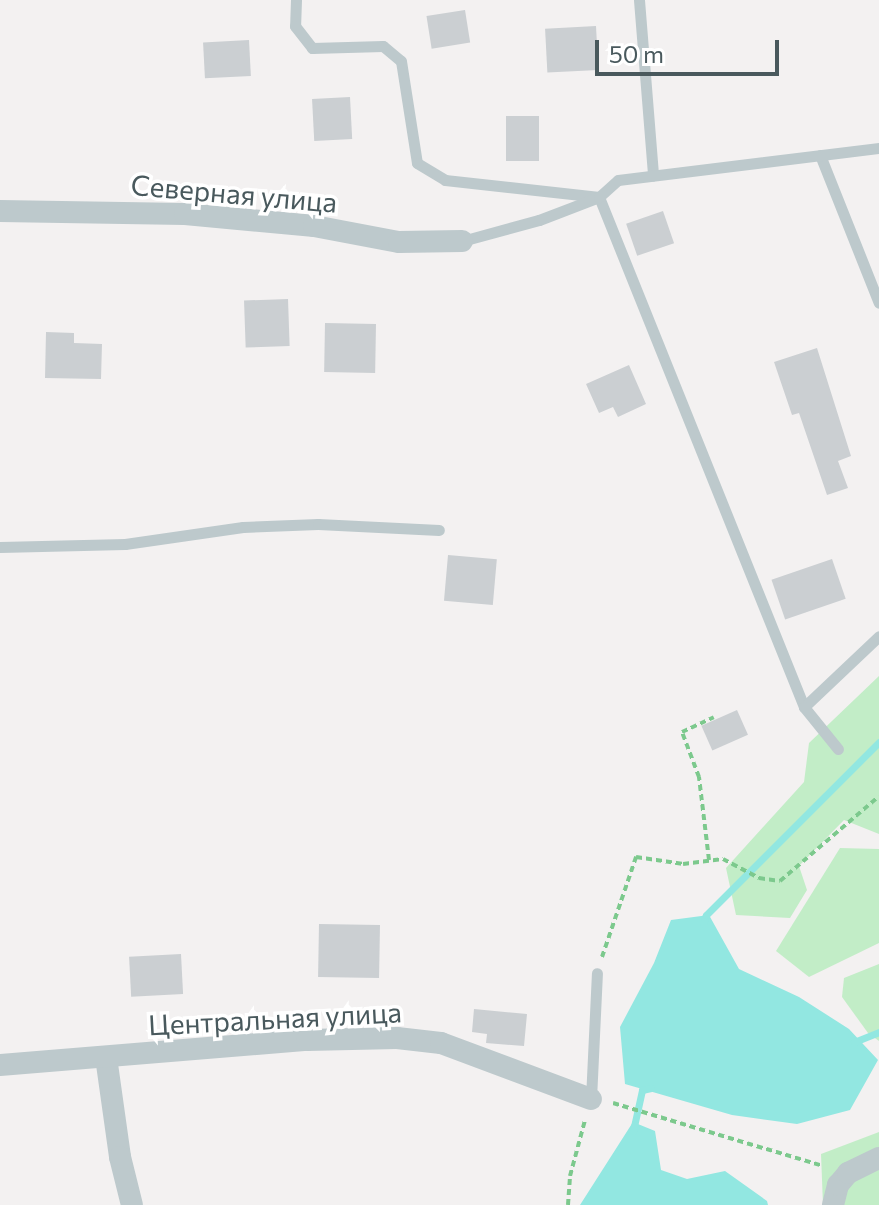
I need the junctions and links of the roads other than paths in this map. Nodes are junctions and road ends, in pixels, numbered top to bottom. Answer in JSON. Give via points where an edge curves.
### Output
{"nodes":[{"id":1,"x":296,"y":0,"type":"edge"},
{"id":2,"x":639,"y":0,"type":"edge"},
{"id":3,"x":879,"y":148,"type":"edge"},
{"id":4,"x":820,"y":155,"type":"junction"},
{"id":5,"x":653,"y":175,"type":"junction"},
{"id":6,"x":599,"y":197,"type":"junction"},
{"id":7,"x":0,"y":211,"type":"edge"},
{"id":8,"x":462,"y":241,"type":"joint"},
{"id":9,"x":879,"y":303,"type":"edge"},
{"id":10,"x":439,"y":530,"type":"dead end"},
{"id":11,"x":0,"y":547,"type":"edge"},
{"id":12,"x":879,"y":636,"type":"edge"},
{"id":13,"x":804,"y":707,"type":"junction"},
{"id":14,"x":838,"y":749,"type":"dead end"},
{"id":15,"x":597,"y":973,"type":"road end"},
{"id":16,"x":106,"y":1057,"type":"junction"},
{"id":17,"x":0,"y":1065,"type":"edge"},
{"id":18,"x":591,"y":1099,"type":"joint"},
{"id":19,"x":879,"y":1158,"type":"edge"},
{"id":20,"x":132,"y":1205,"type":"edge"},
{"id":21,"x":833,"y":1205,"type":"edge"}],
"edges":[{"from":1,"to":6,"type":"lane","via":[[295,26],[312,48],[383,46],[401,61],[417,163],[445,180]]},
{"from":2,"to":5,"type":"lane"},
{"from":3,"to":4,"type":"lane"},
{"from":4,"to":5,"type":"lane"},
{"from":4,"to":9,"type":"lane"},
{"from":5,"to":6,"type":"lane","via":[[618,180]]},
{"from":6,"to":8,"type":"lane"},
{"from":6,"to":13,"type":"lane"},
{"from":7,"to":8,"type":"street","name":"Северная улица","via":[[185,214],[314,226],[399,242]]},
{"from":10,"to":11,"type":"lane","via":[[288,525],[125,544]]},
{"from":12,"to":13,"type":"lane"},
{"from":13,"to":14,"type":"lane"},
{"from":15,"to":18,"type":"lane"},
{"from":16,"to":17,"type":"street","name":"Центральная улица"},
{"from":16,"to":18,"type":"street","name":"Центральная улица","via":[[397,1038],[441,1043]]},
{"from":16,"to":20,"type":"street"},
{"from":19,"to":21,"type":"street","via":[[848,1173]]}]}
